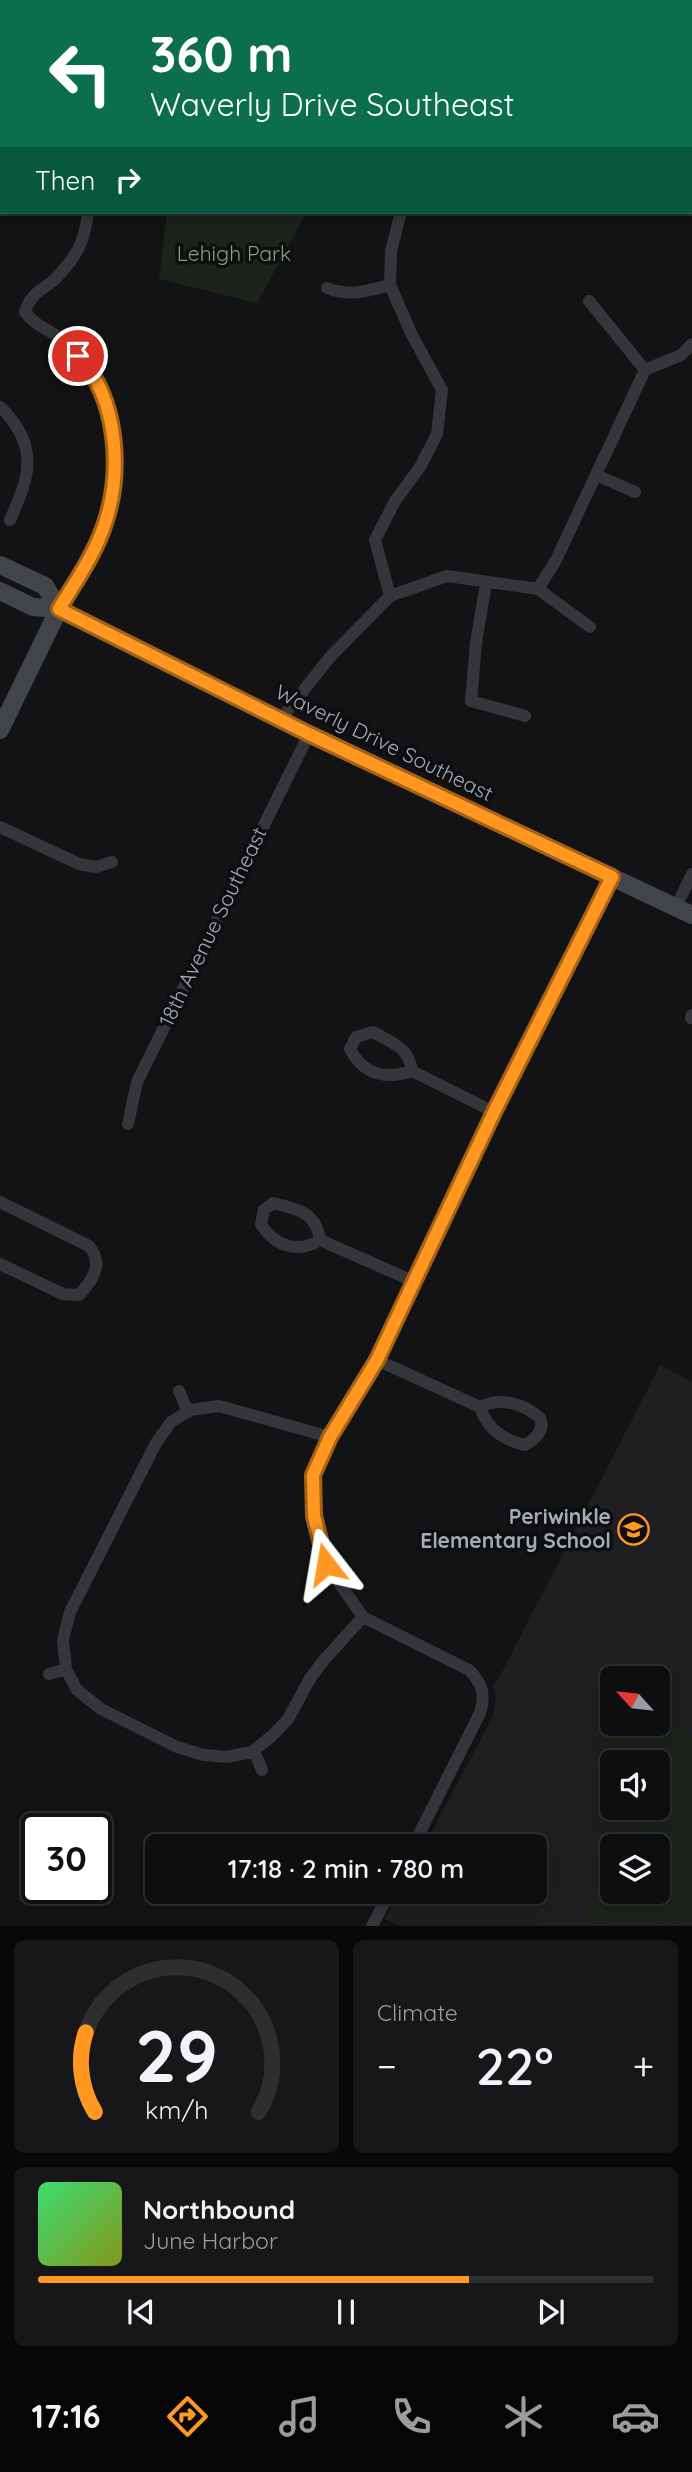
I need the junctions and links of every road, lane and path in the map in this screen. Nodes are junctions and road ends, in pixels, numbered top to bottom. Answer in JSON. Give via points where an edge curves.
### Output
{"nodes":[{"id":1,"x":88,"y":214,"type":"edge"},
{"id":2,"x":400,"y":214,"type":"edge"},
{"id":3,"x":390,"y":285,"type":"junction"},
{"id":4,"x":327,"y":288,"type":"dead end"},
{"id":5,"x":589,"y":301,"type":"dead end"},
{"id":6,"x":692,"y":344,"type":"edge"},
{"id":7,"x":645,"y":370,"type":"junction"},
{"id":8,"x":0,"y":407,"type":"edge"},
{"id":9,"x":596,"y":475,"type":"junction"},
{"id":10,"x":635,"y":492,"type":"dead end"},
{"id":11,"x":10,"y":520,"type":"dead end"},
{"id":12,"x":0,"y":565,"type":"edge"},
{"id":13,"x":486,"y":583,"type":"junction"},
{"id":14,"x":538,"y":589,"type":"junction"},
{"id":15,"x":0,"y":591,"type":"edge"},
{"id":16,"x":390,"y":596,"type":"junction"},
{"id":17,"x":59,"y":609,"type":"junction"},
{"id":18,"x":590,"y":627,"type":"dead end"},
{"id":19,"x":525,"y":716,"type":"dead end"},
{"id":20,"x":281,"y":719,"type":"junction"},
{"id":21,"x":0,"y":730,"type":"edge"},
{"id":22,"x":309,"y":734,"type":"junction"},
{"id":23,"x":0,"y":827,"type":"edge"},
{"id":24,"x":112,"y":862,"type":"dead end"},
{"id":25,"x":692,"y":874,"type":"edge"},
{"id":26,"x":612,"y":877,"type":"junction"},
{"id":27,"x":684,"y":911,"type":"edge"},
{"id":28,"x":412,"y":1071,"type":"junction"},
{"id":29,"x":494,"y":1112,"type":"junction"},
{"id":30,"x":128,"y":1124,"type":"dead end"},
{"id":31,"x":0,"y":1202,"type":"edge"},
{"id":32,"x":320,"y":1240,"type":"junction"},
{"id":33,"x":0,"y":1264,"type":"edge"},
{"id":34,"x":412,"y":1281,"type":"junction"},
{"id":35,"x":377,"y":1360,"type":"junction"},
{"id":36,"x":179,"y":1391,"type":"dead end"},
{"id":37,"x":480,"y":1407,"type":"junction"},
{"id":38,"x":188,"y":1412,"type":"junction"},
{"id":39,"x":330,"y":1437,"type":"junction"},
{"id":40,"x":363,"y":1617,"type":"junction"},
{"id":41,"x":66,"y":1669,"type":"junction"},
{"id":42,"x":49,"y":1674,"type":"dead end"},
{"id":43,"x":254,"y":1751,"type":"junction"},
{"id":44,"x":262,"y":1770,"type":"dead end"},
{"id":45,"x":419,"y":1834,"type":"edge"},
{"id":46,"x":384,"y":1904,"type":"edge"},
{"id":47,"x":372,"y":1926,"type":"edge"}],
"edges":[{"from":1,"to":17,"type":"street","via":[[80,249],[28,300],[25,312],[88,367],[106,400],[113,438],[113,486],[103,529]]},
{"from":2,"to":3,"type":"street","via":[[391,251]]},
{"from":3,"to":4,"type":"street","via":[[342,294]]},
{"from":3,"to":16,"type":"street","via":[[442,390],[437,434],[375,540]]},
{"from":5,"to":7,"type":"street"},
{"from":6,"to":7,"type":"street","via":[[681,355]]},
{"from":7,"to":9,"type":"street"},
{"from":8,"to":11,"type":"street","via":[[24,439],[29,463]]},
{"from":9,"to":10,"type":"street"},
{"from":9,"to":14,"type":"street"},
{"from":12,"to":17,"type":"main road","name":"Waverly Drive Southeast","via":[[45,586]]},
{"from":13,"to":14,"type":"street"},
{"from":13,"to":16,"type":"street","via":[[447,576]]},
{"from":13,"to":19,"type":"street","via":[[471,701]]},
{"from":14,"to":18,"type":"street"},
{"from":15,"to":17,"type":"main road","name":"Waverly Drive Southeast","via":[[33,607]]},
{"from":16,"to":20,"type":"street","via":[[330,657]]},
{"from":17,"to":20,"type":"main road","name":"Waverly Drive Southeast"},
{"from":17,"to":21,"type":"main road"},
{"from":20,"to":22,"type":"main road","name":"Waverly Drive Southeast"},
{"from":22,"to":26,"type":"main road","name":"Waverly Drive Southeast"},
{"from":22,"to":30,"type":"street","name":"18th Avenue Southeast","via":[[136,1082]]},
{"from":23,"to":24,"type":"street","via":[[79,864],[96,867]]},
{"from":25,"to":27,"type":"street"},
{"from":26,"to":27,"type":"main road","name":"Waverly Drive Southeast"},
{"from":26,"to":29,"type":"street"},
{"from":28,"to":28,"type":"street","via":[[383,1076],[358,1063],[349,1049],[356,1037],[373,1032],[405,1052],[411,1058]]},
{"from":28,"to":29,"type":"street"},
{"from":29,"to":34,"type":"street"},
{"from":31,"to":33,"type":"street","via":[[89,1246],[98,1265],[79,1295],[63,1294]]},
{"from":32,"to":32,"type":"street","via":[[308,1248],[290,1247],[268,1236],[261,1224],[264,1210],[273,1203],[312,1217]]},
{"from":32,"to":34,"type":"street"},
{"from":34,"to":35,"type":"street"},
{"from":35,"to":37,"type":"street"},
{"from":35,"to":39,"type":"street"},
{"from":36,"to":38,"type":"street"},
{"from":37,"to":37,"type":"street","via":[[489,1428],[519,1444],[533,1441],[540,1432],[542,1423],[536,1414],[509,1402],[492,1401]]},
{"from":38,"to":39,"type":"street","via":[[219,1406]]},
{"from":38,"to":41,"type":"street","via":[[172,1422],[156,1443],[86,1578],[63,1640]]},
{"from":39,"to":40,"type":"street","via":[[313,1475],[314,1516],[326,1564]]},
{"from":40,"to":43,"type":"street","via":[[318,1669],[288,1719]]},
{"from":40,"to":45,"type":"street","via":[[468,1670],[484,1696],[480,1713]]},
{"from":41,"to":42,"type":"street"},
{"from":41,"to":43,"type":"street","via":[[77,1690],[101,1709],[177,1747],[227,1757]]},
{"from":43,"to":44,"type":"street"},
{"from":46,"to":47,"type":"street"}]}
